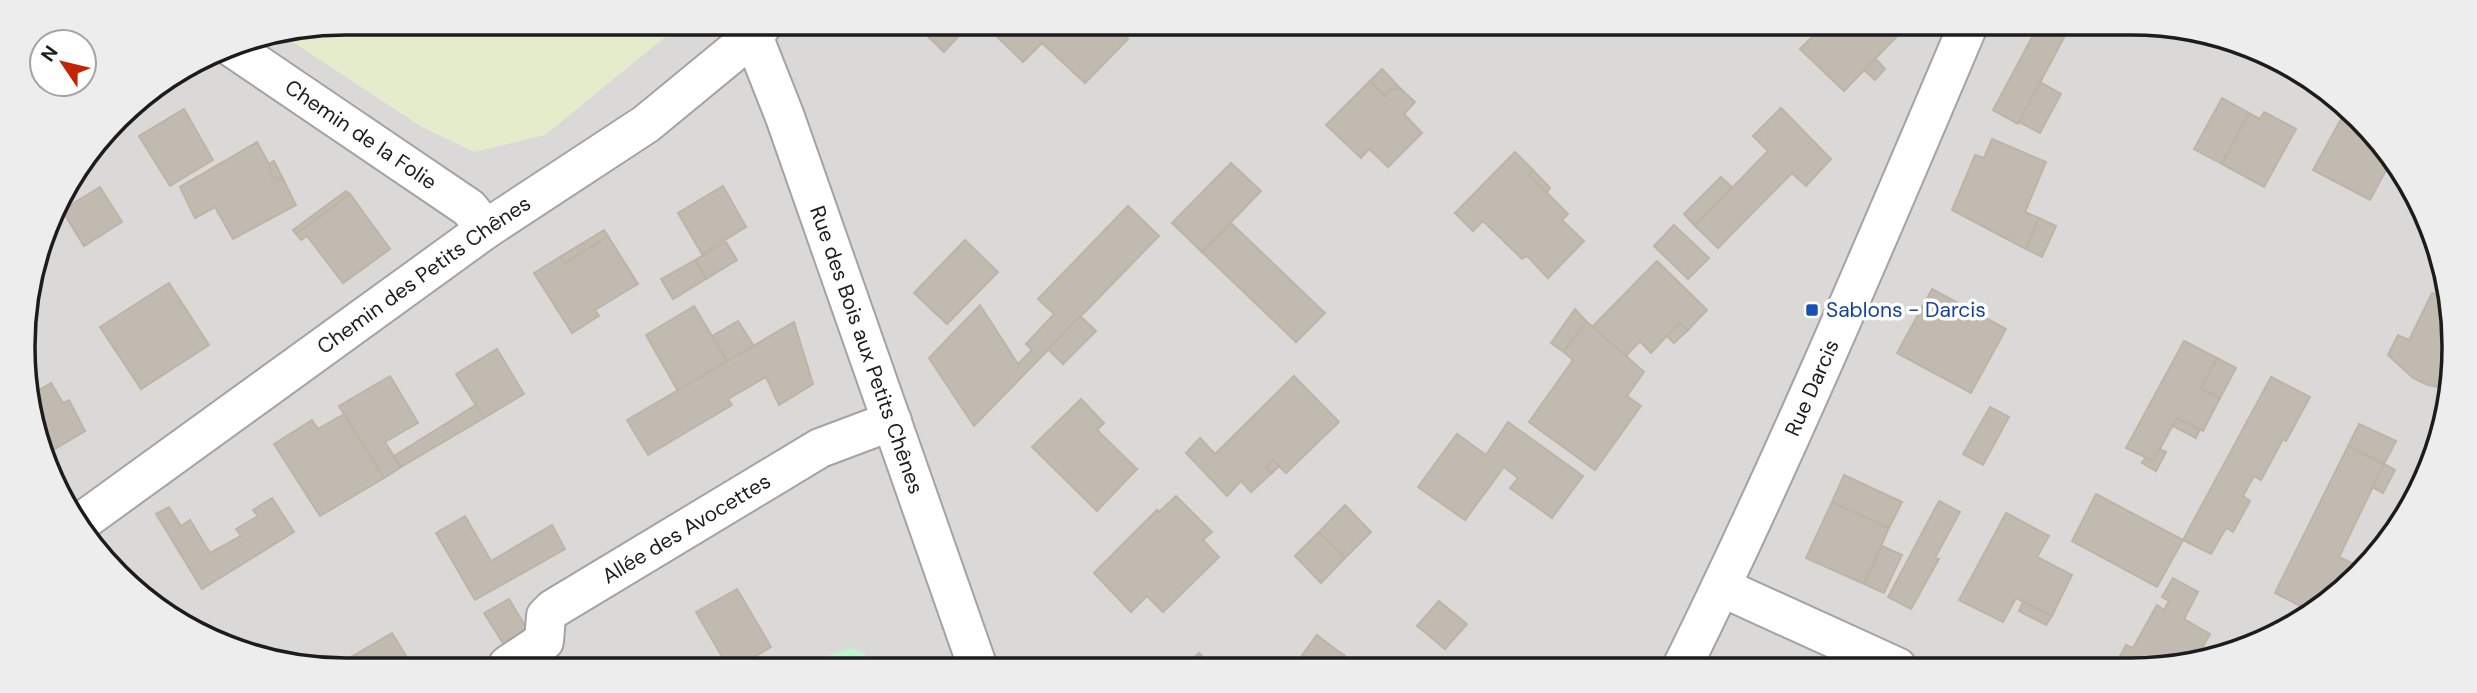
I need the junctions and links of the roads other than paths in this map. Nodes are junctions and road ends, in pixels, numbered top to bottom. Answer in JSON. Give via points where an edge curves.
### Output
{"nodes":[{"id":1,"x":752,"y":35,"type":"edge"},
{"id":2,"x":759,"y":35,"type":"edge"},
{"id":3,"x":1965,"y":35,"type":"edge"},
{"id":4,"x":241,"y":54,"type":"edge"},
{"id":5,"x":486,"y":229,"type":"junction"},
{"id":6,"x":892,"y":421,"type":"junction"},
{"id":7,"x":86,"y":519,"type":"edge"},
{"id":8,"x":1721,"y":587,"type":"junction"},
{"id":9,"x":517,"y":658,"type":"edge"},
{"id":10,"x":975,"y":658,"type":"edge"},
{"id":11,"x":1686,"y":658,"type":"edge"},
{"id":12,"x":1876,"y":658,"type":"edge"}],
"edges":[{"from":1,"to":5,"type":"street","name":"Chemin des Petits Chênes","via":[[646,124]]},
{"from":2,"to":6,"type":"street","name":"Rue des Bois aux Petits Chênes"},
{"from":3,"to":8,"type":"street","name":"Rue Darcis"},
{"from":4,"to":5,"type":"street","name":"Chemin de la Folie","via":[[469,208]]},
{"from":5,"to":7,"type":"street","name":"Chemin des Petits Chênes"},
{"from":6,"to":9,"type":"street","name":"Allée des Avocettes","via":[[820,448],[554,609],[547,616],[544,641]]},
{"from":6,"to":10,"type":"street","name":"Rue des Bois aux Petits Chênes"},
{"from":8,"to":11,"type":"street","name":"Rue Darcis"},
{"from":8,"to":12,"type":"street"}]}
